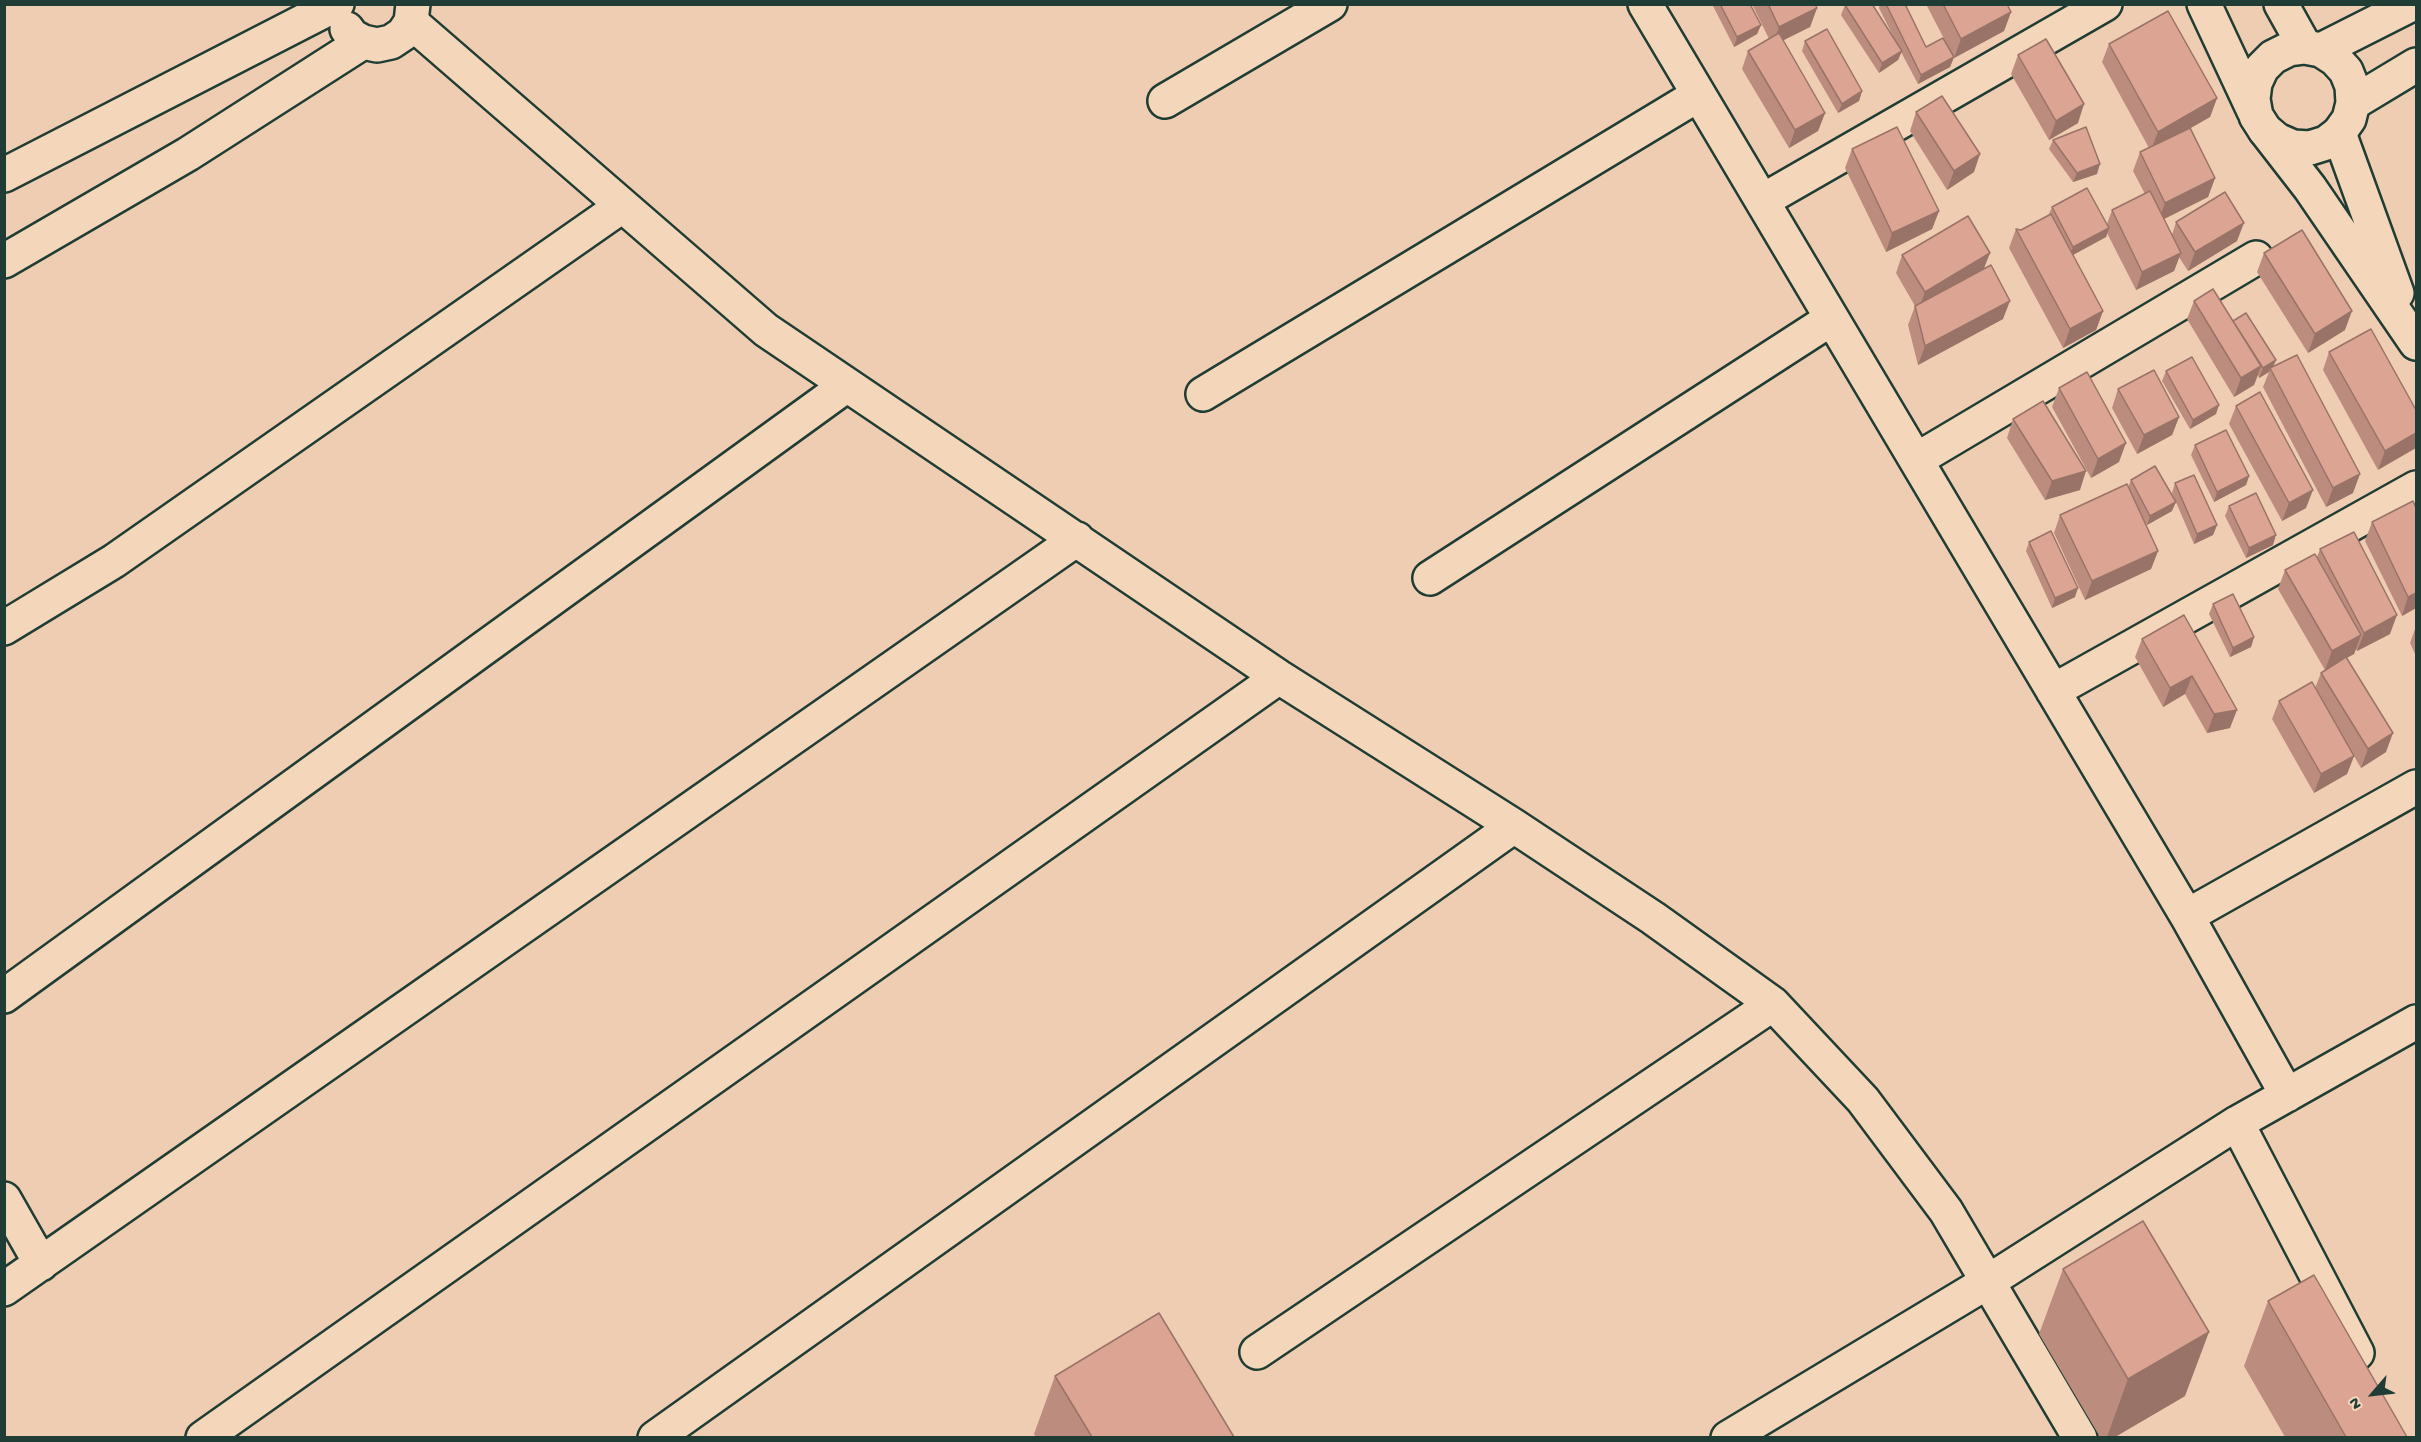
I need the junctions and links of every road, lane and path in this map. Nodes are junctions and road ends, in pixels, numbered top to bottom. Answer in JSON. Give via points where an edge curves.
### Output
{"nodes":[{"id":1,"x":339,"y":4,"type":"edge"},
{"id":2,"x":1330,"y":4,"type":"edge"},
{"id":3,"x":1645,"y":4,"type":"edge"},
{"id":4,"x":2105,"y":4,"type":"edge"},
{"id":5,"x":2204,"y":4,"type":"edge"},
{"id":6,"x":2281,"y":4,"type":"edge"},
{"id":7,"x":2412,"y":4,"type":"edge"},
{"id":8,"x":416,"y":11,"type":"edge"},
{"id":9,"x":363,"y":42,"type":"junction"},
{"id":10,"x":2313,"y":49,"type":"junction"},
{"id":11,"x":2416,"y":65,"type":"edge"},
{"id":12,"x":1698,"y":95,"type":"junction"},
{"id":13,"x":1165,"y":101,"type":"dead end"},
{"id":14,"x":2353,"y":103,"type":"junction"},
{"id":15,"x":2261,"y":123,"type":"junction"},
{"id":16,"x":2339,"y":133,"type":"junction"},
{"id":17,"x":4,"y":175,"type":"edge"},
{"id":18,"x":1762,"y":201,"type":"junction"},
{"id":19,"x":622,"y":206,"type":"junction"},
{"id":20,"x":2256,"y":258,"type":"dead end"},
{"id":21,"x":4,"y":261,"type":"edge"},
{"id":22,"x":1832,"y":319,"type":"junction"},
{"id":23,"x":2414,"y":338,"type":"edge"},
{"id":24,"x":847,"y":385,"type":"junction"},
{"id":25,"x":1203,"y":394,"type":"dead end"},
{"id":26,"x":1916,"y":460,"type":"junction"},
{"id":27,"x":2416,"y":488,"type":"edge"},
{"id":28,"x":1077,"y":540,"type":"junction"},
{"id":29,"x":1430,"y":578,"type":"dead end"},
{"id":30,"x":4,"y":628,"type":"edge"},
{"id":31,"x":1279,"y":677,"type":"junction"},
{"id":32,"x":2053,"y":691,"type":"junction"},
{"id":33,"x":2416,"y":787,"type":"edge"},
{"id":34,"x":1514,"y":826,"type":"junction"},
{"id":35,"x":2187,"y":916,"type":"junction"},
{"id":36,"x":4,"y":996,"type":"edge"},
{"id":37,"x":1773,"y":1004,"type":"junction"},
{"id":38,"x":2416,"y":1022,"type":"edge"},
{"id":39,"x":2287,"y":1095,"type":"junction"},
{"id":40,"x":2237,"y":1123,"type":"junction"},
{"id":41,"x":4,"y":1199,"type":"edge"},
{"id":42,"x":41,"y":1264,"type":"junction"},
{"id":43,"x":1989,"y":1281,"type":"junction"},
{"id":44,"x":4,"y":1289,"type":"edge"},
{"id":45,"x":1257,"y":1352,"type":"dead end"},
{"id":46,"x":2369,"y":1376,"type":"edge"},
{"id":47,"x":203,"y":1437,"type":"edge"},
{"id":48,"x":654,"y":1437,"type":"edge"},
{"id":49,"x":1728,"y":1437,"type":"edge"},
{"id":50,"x":2080,"y":1437,"type":"edge"}],
"edges":[{"from":1,"to":9,"type":"street","via":[[345,26]]},
{"from":1,"to":17,"type":"street"},
{"from":2,"to":13,"type":"street"},
{"from":3,"to":12,"type":"street"},
{"from":4,"to":18,"type":"street"},
{"from":5,"to":15,"type":"street"},
{"from":6,"to":10,"type":"street"},
{"from":7,"to":10,"type":"street"},
{"from":8,"to":9,"type":"street","via":[[403,34],[391,42]]},
{"from":8,"to":19,"type":"street"},
{"from":9,"to":21,"type":"street","via":[[188,154]]},
{"from":10,"to":14,"type":"street","via":[[2335,59],[2346,71]]},
{"from":10,"to":15,"type":"street","via":[[2289,49],[2262,68],[2253,99]]},
{"from":11,"to":14,"type":"street"},
{"from":12,"to":18,"type":"street"},
{"from":12,"to":25,"type":"street"},
{"from":14,"to":16,"type":"street","via":[[2349,119]]},
{"from":15,"to":16,"type":"street","via":[[2277,140],[2293,147],[2310,148]]},
{"from":15,"to":23,"type":"street"},
{"from":16,"to":23,"type":"street"},
{"from":18,"to":22,"type":"street"},
{"from":19,"to":24,"type":"street","via":[[766,330]]},
{"from":19,"to":30,"type":"street","via":[[114,561]]},
{"from":20,"to":26,"type":"street"},
{"from":22,"to":26,"type":"street"},
{"from":22,"to":29,"type":"street"},
{"from":24,"to":28,"type":"street"},
{"from":24,"to":36,"type":"street"},
{"from":26,"to":32,"type":"street"},
{"from":27,"to":32,"type":"street"},
{"from":28,"to":31,"type":"street"},
{"from":28,"to":42,"type":"street"},
{"from":31,"to":34,"type":"street"},
{"from":31,"to":47,"type":"street"},
{"from":32,"to":35,"type":"street"},
{"from":33,"to":35,"type":"street"},
{"from":34,"to":37,"type":"street"},
{"from":34,"to":48,"type":"street"},
{"from":35,"to":39,"type":"street"},
{"from":37,"to":43,"type":"street","via":[[1863,1100],[1946,1211]]},
{"from":37,"to":45,"type":"street"},
{"from":38,"to":39,"type":"street"},
{"from":39,"to":40,"type":"street"},
{"from":40,"to":43,"type":"street"},
{"from":40,"to":46,"type":"street"},
{"from":41,"to":42,"type":"street"},
{"from":42,"to":44,"type":"street"},
{"from":43,"to":49,"type":"street"},
{"from":43,"to":50,"type":"street"}]}
